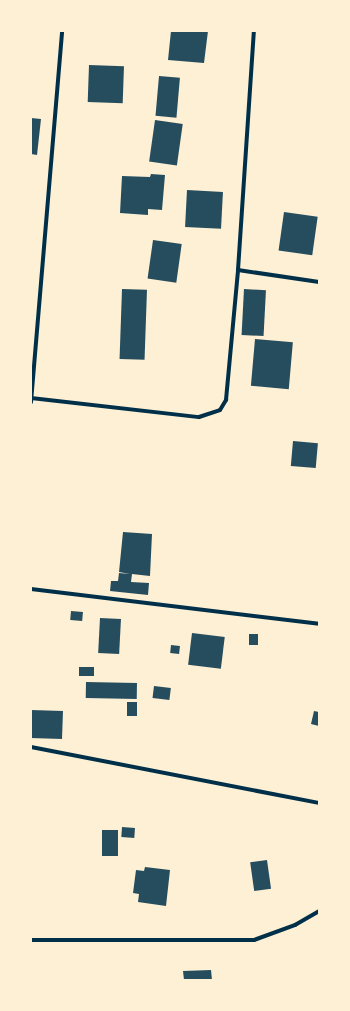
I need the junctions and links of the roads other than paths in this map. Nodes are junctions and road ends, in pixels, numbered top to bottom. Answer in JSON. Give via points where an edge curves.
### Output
{"nodes":[{"id":1,"x":62,"y":31,"type":"edge"},
{"id":2,"x":254,"y":31,"type":"edge"},
{"id":3,"x":238,"y":270,"type":"junction"},
{"id":4,"x":319,"y":282,"type":"edge"},
{"id":5,"x":31,"y":398,"type":"edge"},
{"id":6,"x":31,"y":402,"type":"edge"},
{"id":7,"x":31,"y":589,"type":"edge"},
{"id":8,"x":319,"y":624,"type":"edge"},
{"id":9,"x":31,"y":747,"type":"edge"},
{"id":10,"x":319,"y":803,"type":"edge"},
{"id":11,"x":319,"y":911,"type":"edge"},
{"id":12,"x":31,"y":940,"type":"edge"}],
"edges":[{"from":1,"to":5,"type":"street"},
{"from":2,"to":3,"type":"street"},
{"from":3,"to":4,"type":"street"},
{"from":3,"to":5,"type":"street","via":[[226,400],[220,410],[199,417]]},
{"from":5,"to":6,"type":"street"},
{"from":7,"to":8,"type":"street"},
{"from":9,"to":10,"type":"street"},
{"from":11,"to":12,"type":"street","via":[[295,926],[254,940]]}]}
